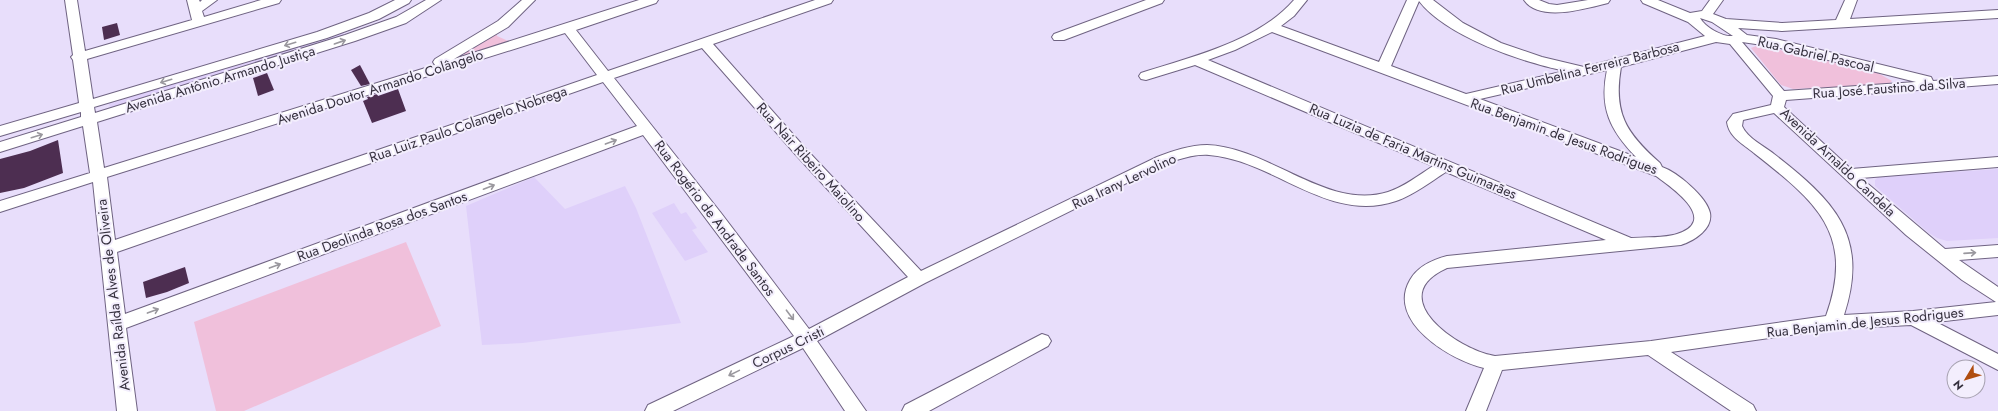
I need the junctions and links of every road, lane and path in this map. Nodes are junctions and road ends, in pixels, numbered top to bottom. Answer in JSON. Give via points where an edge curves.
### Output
{"nodes":[{"id":1,"x":71,"y":0,"type":"edge"},
{"id":2,"x":211,"y":0,"type":"edge"},
{"id":3,"x":275,"y":0,"type":"edge"},
{"id":4,"x":405,"y":0,"type":"edge"},
{"id":5,"x":435,"y":0,"type":"edge"},
{"id":6,"x":529,"y":0,"type":"edge"},
{"id":7,"x":652,"y":0,"type":"edge"},
{"id":8,"x":827,"y":0,"type":"edge"},
{"id":9,"x":1158,"y":0,"type":"edge"},
{"id":10,"x":1300,"y":0,"type":"edge"},
{"id":11,"x":1413,"y":0,"type":"edge"},
{"id":12,"x":1425,"y":0,"type":"edge"},
{"id":13,"x":1530,"y":0,"type":"edge"},
{"id":14,"x":1604,"y":0,"type":"edge"},
{"id":15,"x":1648,"y":0,"type":"edge"},
{"id":16,"x":1716,"y":0,"type":"edge"},
{"id":17,"x":1851,"y":0,"type":"edge"},
{"id":18,"x":196,"y":11,"type":"edge"},
{"id":19,"x":1998,"y":14,"type":"edge"},
{"id":20,"x":1699,"y":17,"type":"junction"},
{"id":21,"x":1842,"y":22,"type":"junction"},
{"id":22,"x":1724,"y":23,"type":"junction"},
{"id":23,"x":503,"y":24,"type":"junction"},
{"id":24,"x":1272,"y":27,"type":"junction"},
{"id":25,"x":1786,"y":27,"type":"junction"},
{"id":26,"x":568,"y":28,"type":"junction"},
{"id":27,"x":1059,"y":37,"type":"dead end"},
{"id":28,"x":1718,"y":37,"type":"junction"},
{"id":29,"x":1737,"y":38,"type":"junction"},
{"id":30,"x":526,"y":41,"type":"junction"},
{"id":31,"x":705,"y":43,"type":"junction"},
{"id":32,"x":1820,"y":53,"type":"junction"},
{"id":33,"x":78,"y":57,"type":"junction"},
{"id":34,"x":1196,"y":60,"type":"junction"},
{"id":35,"x":1615,"y":64,"type":"junction"},
{"id":36,"x":1383,"y":68,"type":"junction"},
{"id":37,"x":1584,"y":71,"type":"junction"},
{"id":38,"x":417,"y":76,"type":"junction"},
{"id":39,"x":605,"y":76,"type":"junction"},
{"id":40,"x":1146,"y":76,"type":"dead end"},
{"id":41,"x":1998,"y":80,"type":"edge"},
{"id":42,"x":1939,"y":84,"type":"junction"},
{"id":43,"x":1463,"y":99,"type":"junction"},
{"id":44,"x":1778,"y":102,"type":"junction"},
{"id":45,"x":86,"y":105,"type":"junction"},
{"id":46,"x":88,"y":120,"type":"junction"},
{"id":47,"x":647,"y":128,"type":"junction"},
{"id":48,"x":0,"y":131,"type":"edge"},
{"id":49,"x":0,"y":147,"type":"edge"},
{"id":50,"x":1998,"y":162,"type":"edge"},
{"id":51,"x":1446,"y":165,"type":"junction"},
{"id":52,"x":1661,"y":172,"type":"junction"},
{"id":53,"x":1848,"y":174,"type":"junction"},
{"id":54,"x":99,"y":175,"type":"junction"},
{"id":55,"x":0,"y":207,"type":"edge"},
{"id":56,"x":1629,"y":244,"type":"junction"},
{"id":57,"x":108,"y":249,"type":"junction"},
{"id":58,"x":1998,"y":251,"type":"edge"},
{"id":59,"x":1942,"y":255,"type":"junction"},
{"id":60,"x":919,"y":279,"type":"junction"},
{"id":61,"x":1998,"y":296,"type":"edge"},
{"id":62,"x":1998,"y":308,"type":"edge"},
{"id":63,"x":1913,"y":318,"type":"junction"},
{"id":64,"x":1833,"y":322,"type":"junction"},
{"id":65,"x":116,"y":324,"type":"junction"},
{"id":66,"x":807,"y":338,"type":"junction"},
{"id":67,"x":1042,"y":341,"type":"dead end"},
{"id":68,"x":1651,"y":348,"type":"junction"},
{"id":69,"x":1494,"y":362,"type":"junction"},
{"id":70,"x":1998,"y":363,"type":"edge"},
{"id":71,"x":127,"y":411,"type":"edge"},
{"id":72,"x":655,"y":411,"type":"edge"},
{"id":73,"x":856,"y":411,"type":"edge"},
{"id":74,"x":912,"y":411,"type":"edge"},
{"id":75,"x":1476,"y":411,"type":"edge"},
{"id":76,"x":1746,"y":411,"type":"edge"}],
"edges":[{"from":1,"to":33,"type":"street","name":"Avenida Raílda Alves de Oliveira"},
{"from":2,"to":18,"type":"street"},
{"from":3,"to":18,"type":"street"},
{"from":4,"to":45,"type":"street","name":"Avenida Antônio Armando Justiça","one_way":true,"via":[[369,18],[328,33]]},
{"from":46,"to":5,"type":"street","name":"Avenida Antônio Armando Justiça","one_way":true,"via":[[350,38],[401,20]]},
{"from":6,"to":23,"type":"street"},
{"from":7,"to":26,"type":"street","name":"Avenida Doutor Armando Colângelo"},
{"from":8,"to":31,"type":"street","name":"Rua Luiz Paulo Colangelo Nobrega"},
{"from":9,"to":27,"type":"street"},
{"from":10,"to":24,"type":"street","via":[[1295,10]]},
{"from":11,"to":36,"type":"street"},
{"from":12,"to":37,"type":"street","via":[[1453,24],[1477,37],[1529,58]]},
{"from":13,"to":14,"type":"street","via":[[1541,6],[1557,9]]},
{"from":15,"to":20,"type":"street"},
{"from":16,"to":20,"type":"street"},
{"from":17,"to":21,"type":"street"},
{"from":18,"to":33,"type":"street"},
{"from":19,"to":21,"type":"street"},
{"from":20,"to":22,"type":"street"},
{"from":20,"to":28,"type":"street","via":[[1700,27]]},
{"from":21,"to":25,"type":"street"},
{"from":22,"to":25,"type":"street"},
{"from":22,"to":29,"type":"street","name":"Avenida Arnaldo Candela"},
{"from":23,"to":30,"type":"street","via":[[502,36]]},
{"from":23,"to":38,"type":"street"},
{"from":24,"to":34,"type":"street","via":[[1206,58]]},
{"from":24,"to":36,"type":"street","name":"Rua Benjamin de Jesus Rodrigues"},
{"from":25,"to":29,"type":"street"},
{"from":25,"to":32,"type":"street","via":[[1790,36],[1798,43]]},
{"from":26,"to":30,"type":"street","name":"Avenida Doutor Armando Colângelo"},
{"from":26,"to":39,"type":"street","name":"Rua Rogério de Andrade Santos"},
{"from":28,"to":29,"type":"street"},
{"from":28,"to":35,"type":"street","name":"Rua Umbelina Ferreira Barbosa"},
{"from":29,"to":32,"type":"street","name":"Rua Gabriel Pascoal","via":[[1776,43]]},
{"from":29,"to":44,"type":"street","name":"Avenida Arnaldo Candela"},
{"from":30,"to":38,"type":"street","name":"Avenida Doutor Armando Colângelo"},
{"from":31,"to":39,"type":"street","name":"Rua Luiz Paulo Colangelo Nobrega"},
{"from":31,"to":60,"type":"street","name":"Rua Nair Ribeiro Maiolino","via":[[801,152]]},
{"from":32,"to":42,"type":"street","name":"Rua Gabriel Pascoal"},
{"from":33,"to":45,"type":"street","name":"Avenida Raílda Alves de Oliveira"},
{"from":34,"to":40,"type":"street"},
{"from":34,"to":51,"type":"street","name":"Rua Luzia de Faria Martins Guimarães"},
{"from":35,"to":37,"type":"street","name":"Rua Umbelina Ferreira Barbosa"},
{"from":35,"to":52,"type":"street","via":[[1610,84],[1610,104],[1618,127],[1630,143]]},
{"from":36,"to":43,"type":"street","name":"Rua Benjamin de Jesus Rodrigues"},
{"from":37,"to":43,"type":"street","name":"Rua Umbelina Ferreira Barbosa"},
{"from":38,"to":54,"type":"street","name":"Avenida Doutor Armando Colângelo"},
{"from":39,"to":47,"type":"street","name":"Rua Rogério de Andrade Santos"},
{"from":39,"to":57,"type":"street","name":"Rua Luiz Paulo Colangelo Nobrega"},
{"from":41,"to":42,"type":"street","name":"Rua José Faustino da Silva"},
{"from":42,"to":44,"type":"street","name":"Rua José Faustino da Silva"},
{"from":43,"to":52,"type":"street","name":"Rua Benjamin de Jesus Rodrigues"},
{"from":44,"to":53,"type":"street","name":"Avenida Arnaldo Candela"},
{"from":44,"to":64,"type":"street","name":"Rua José Faustino da Silva","via":[[1738,117],[1734,126],[1744,139],[1811,195],[1828,213],[1838,229],[1843,244],[1845,267],[1840,302]]},
{"from":45,"to":46,"type":"street","name":"Avenida Raílda Alves de Oliveira"},
{"from":45,"to":48,"type":"street","name":"Avenida Antônio Armando Justiça"},
{"from":49,"to":46,"type":"street","name":"Avenida Antônio Armando Justiça","one_way":true},
{"from":46,"to":54,"type":"street","name":"Avenida Raílda Alves de Oliveira"},
{"from":65,"to":47,"type":"street","name":"Rua Deolinda Rosa dos Santos","one_way":true},
{"from":47,"to":66,"type":"street","name":"Rua Rogério de Andrade Santos","one_way":true},
{"from":50,"to":53,"type":"street"},
{"from":51,"to":56,"type":"street","name":"Rua Luzia de Faria Martins Guimarães"},
{"from":51,"to":60,"type":"street","name":"Rua Irany Lervolino","via":[[1392,196],[1358,201],[1331,195],[1227,152],[1208,150],[1179,154]]},
{"from":52,"to":56,"type":"street","name":"Rua Benjamin de Jesus Rodrigues","via":[[1695,199],[1702,213],[1701,225],[1694,233],[1681,239]]},
{"from":53,"to":59,"type":"street","name":"Avenida Arnaldo Candela"},
{"from":54,"to":55,"type":"street","name":"Avenida Doutor Armando Colângelo"},
{"from":54,"to":57,"type":"street","name":"Avenida Raílda Alves de Oliveira"},
{"from":56,"to":69,"type":"street","name":"Rua Benjamin de Jesus Rodrigues","via":[[1449,262],[1430,270],[1419,279],[1412,290],[1414,308],[1427,327],[1463,353],[1479,360]]},
{"from":57,"to":65,"type":"street","name":"Avenida Raílda Alves de Oliveira"},
{"from":59,"to":58,"type":"street","one_way":true},
{"from":59,"to":61,"type":"street","name":"Avenida Arnaldo Candela"},
{"from":60,"to":66,"type":"street","name":"Corpus Cristi"},
{"from":62,"to":63,"type":"street","name":"Rua Benjamin de Jesus Rodrigues"},
{"from":63,"to":64,"type":"street","name":"Rua Benjamin de Jesus Rodrigues"},
{"from":63,"to":70,"type":"street"},
{"from":64,"to":68,"type":"street","name":"Rua Benjamin de Jesus Rodrigues"},
{"from":65,"to":71,"type":"street","name":"Avenida Raílda Alves de Oliveira"},
{"from":66,"to":72,"type":"street","name":"Corpus Cristi","one_way":true},
{"from":66,"to":73,"type":"street","name":"Rua Rogério de Andrade Santos"},
{"from":67,"to":74,"type":"street"},
{"from":68,"to":69,"type":"street","name":"Rua Benjamin de Jesus Rodrigues"},
{"from":68,"to":76,"type":"street"},
{"from":69,"to":75,"type":"street"}]}
